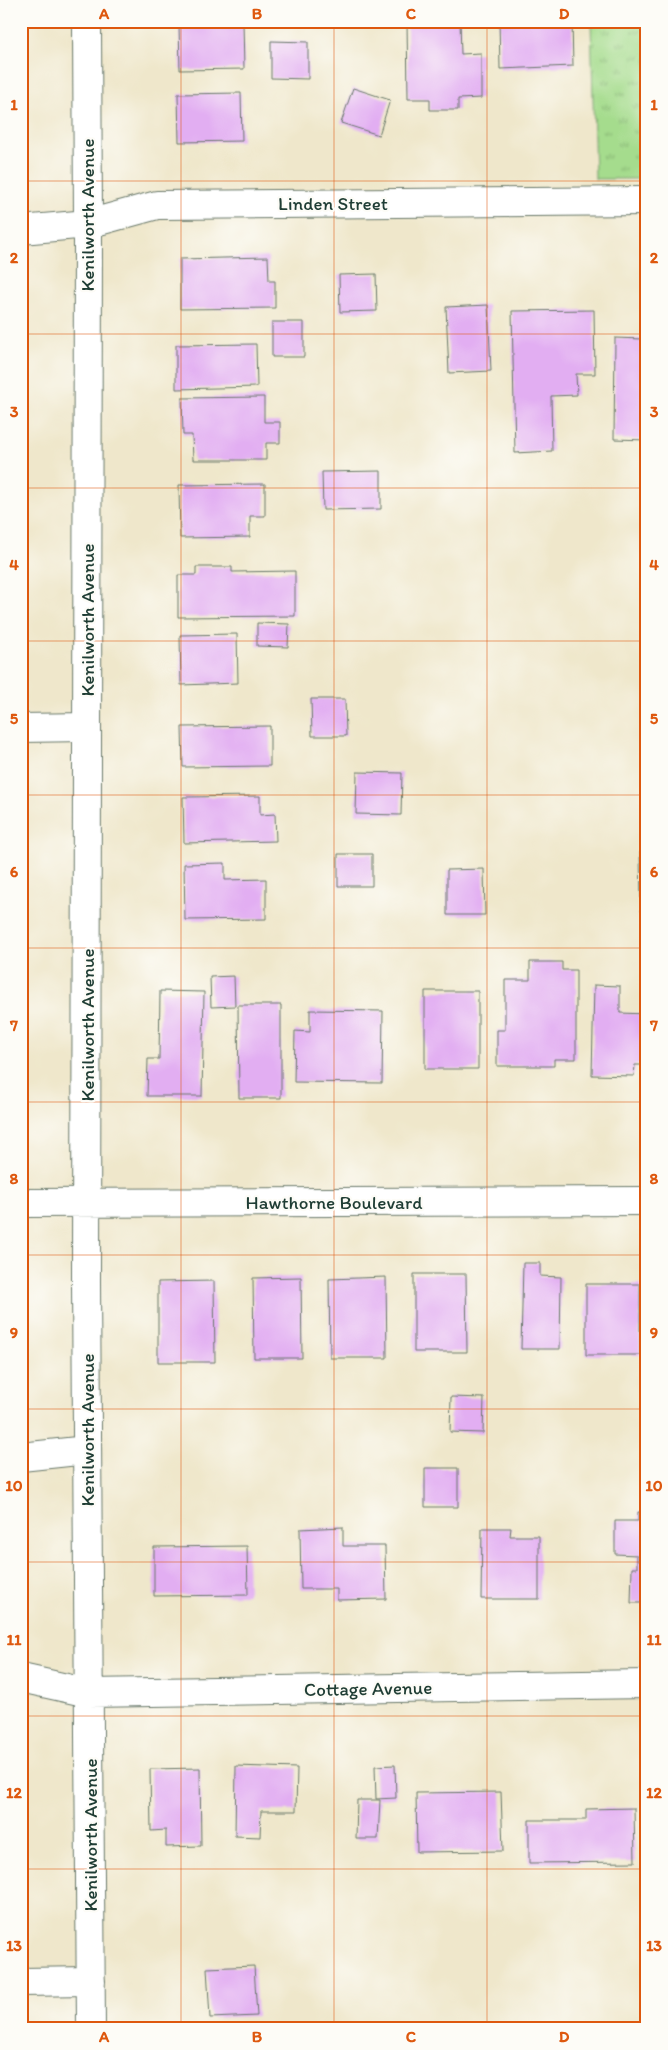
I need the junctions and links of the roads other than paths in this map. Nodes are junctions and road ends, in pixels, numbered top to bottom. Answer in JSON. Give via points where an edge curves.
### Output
{"nodes":[{"id":1,"x":87,"y":21,"type":"edge"},
{"id":2,"x":647,"y":201,"type":"edge"},
{"id":3,"x":88,"y":224,"type":"junction"},
{"id":4,"x":21,"y":230,"type":"edge"},
{"id":5,"x":87,"y":727,"type":"junction"},
{"id":6,"x":21,"y":728,"type":"edge"},
{"id":7,"x":647,"y":1201,"type":"edge"},
{"id":8,"x":21,"y":1203,"type":"edge"},
{"id":9,"x":87,"y":1204,"type":"junction"},
{"id":10,"x":87,"y":1450,"type":"junction"},
{"id":11,"x":21,"y":1457,"type":"edge"},
{"id":12,"x":21,"y":1678,"type":"edge"},
{"id":13,"x":647,"y":1684,"type":"edge"},
{"id":14,"x":88,"y":1693,"type":"junction"},
{"id":15,"x":90,"y":1981,"type":"junction"},
{"id":16,"x":21,"y":1982,"type":"edge"},
{"id":17,"x":91,"y":2029,"type":"edge"}],
"edges":[{"from":1,"to":3,"type":"street","name":"Kenilworth Avenue"},
{"from":2,"to":3,"type":"street","name":"Linden Street","via":[[157,205]]},
{"from":3,"to":4,"type":"street","name":"Linden Street"},
{"from":3,"to":5,"type":"street","name":"Kenilworth Avenue"},
{"from":5,"to":6,"type":"street"},
{"from":5,"to":9,"type":"street","name":"Kenilworth Avenue"},
{"from":7,"to":9,"type":"street","name":"Hawthorne Boulevard"},
{"from":8,"to":9,"type":"street","name":"Hawthorne Boulevard"},
{"from":9,"to":10,"type":"street","name":"Kenilworth Avenue"},
{"from":10,"to":11,"type":"street"},
{"from":10,"to":14,"type":"street","name":"Kenilworth Avenue"},
{"from":12,"to":14,"type":"street","name":"Cottage Avenue"},
{"from":13,"to":14,"type":"street","name":"Cottage Avenue"},
{"from":14,"to":15,"type":"street","name":"Kenilworth Avenue"},
{"from":15,"to":16,"type":"street"},
{"from":15,"to":17,"type":"street","name":"Kenilworth Avenue"}]}
